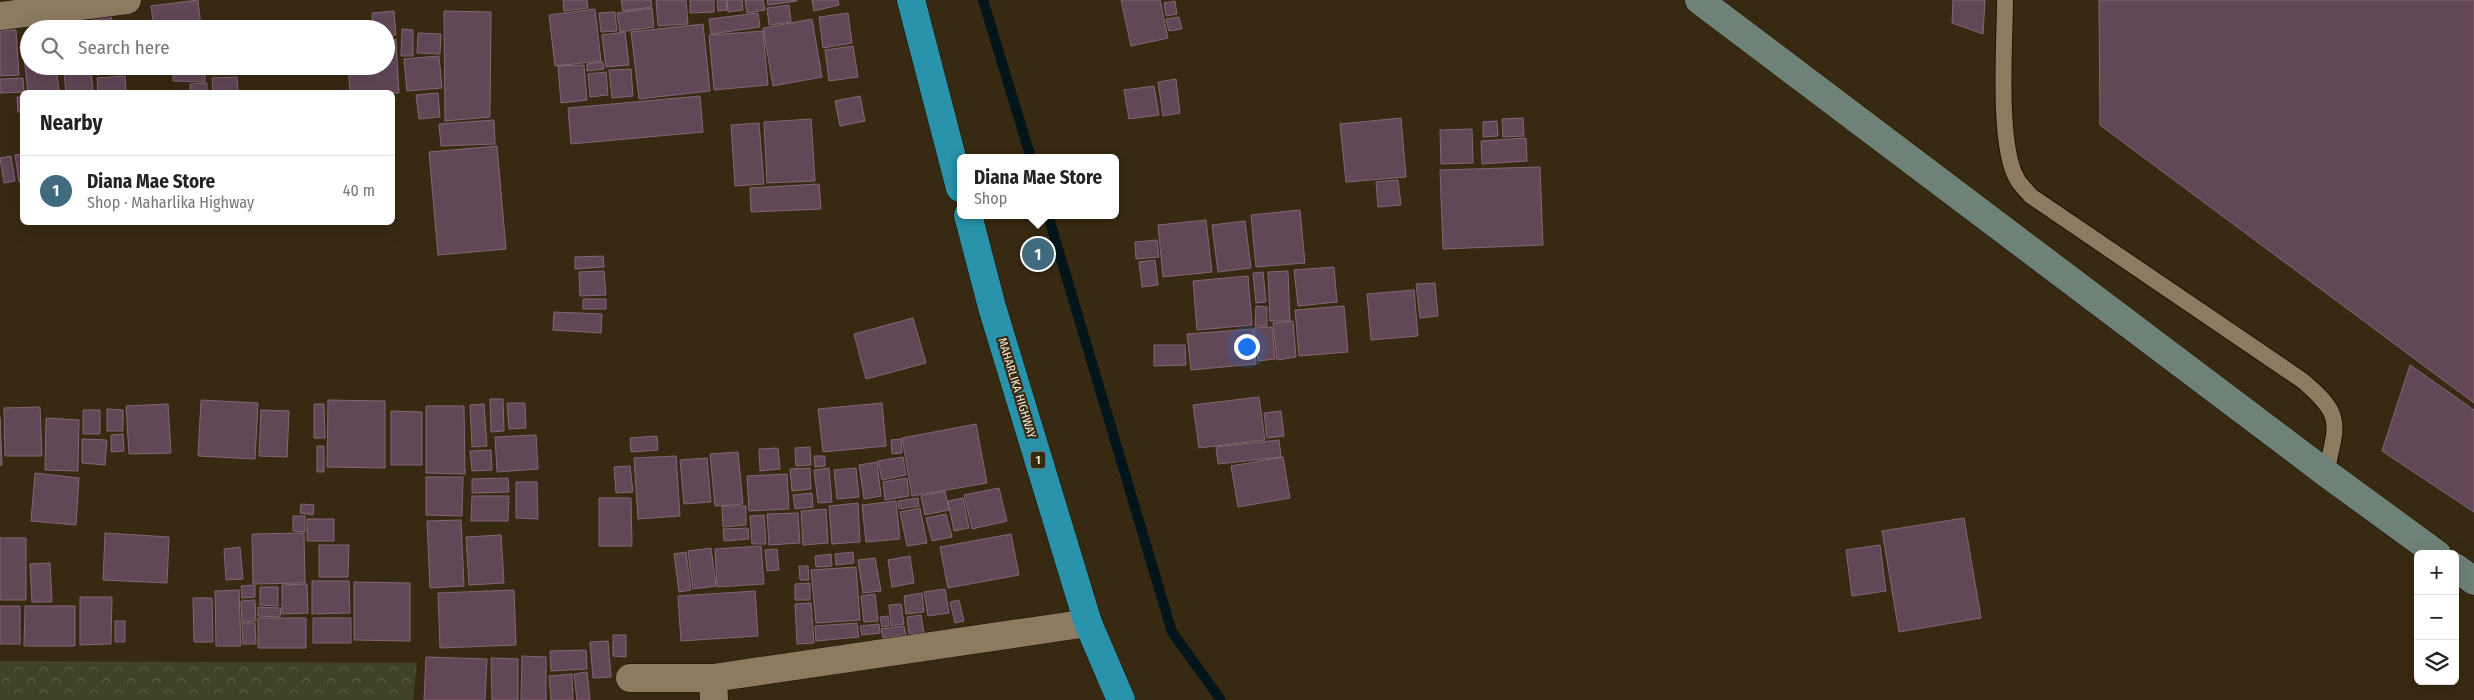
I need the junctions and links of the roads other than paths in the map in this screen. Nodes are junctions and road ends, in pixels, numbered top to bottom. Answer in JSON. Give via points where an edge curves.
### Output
{"nodes":[{"id":1,"x":127,"y":0,"type":"edge"},
{"id":2,"x":911,"y":0,"type":"edge"},
{"id":3,"x":1699,"y":0,"type":"edge"},
{"id":4,"x":2005,"y":0,"type":"edge"},
{"id":5,"x":0,"y":16,"type":"edge"},
{"id":6,"x":957,"y":176,"type":"edge"},
{"id":7,"x":969,"y":219,"type":"edge"},
{"id":8,"x":2326,"y":472,"type":"junction"},
{"id":9,"x":2432,"y":550,"type":"edge"},
{"id":10,"x":2459,"y":570,"type":"edge"},
{"id":11,"x":2474,"y":581,"type":"edge"},
{"id":12,"x":1088,"y":623,"type":"junction"},
{"id":13,"x":630,"y":678,"type":"dead end"},
{"id":14,"x":714,"y":689,"type":"edge"},
{"id":15,"x":1122,"y":700,"type":"edge"}],
"edges":[{"from":1,"to":5,"type":"street"},
{"from":2,"to":6,"type":"highway"},
{"from":3,"to":8,"type":"street"},
{"from":4,"to":8,"type":"lane","via":[[2008,154],[2017,179],[2031,196],[2303,381],[2325,400],[2334,415],[2334,436]]},
{"from":7,"to":12,"type":"highway","name":"MAHARLIKA HIGHWAY","number":"1","via":[[992,307]]},
{"from":8,"to":9,"type":"street"},
{"from":10,"to":11,"type":"street"},
{"from":12,"to":14,"type":"street"},
{"from":12,"to":15,"type":"highway","name":"MAHARLIKA HIGHWAY","number":"1"},
{"from":13,"to":14,"type":"street"}]}
